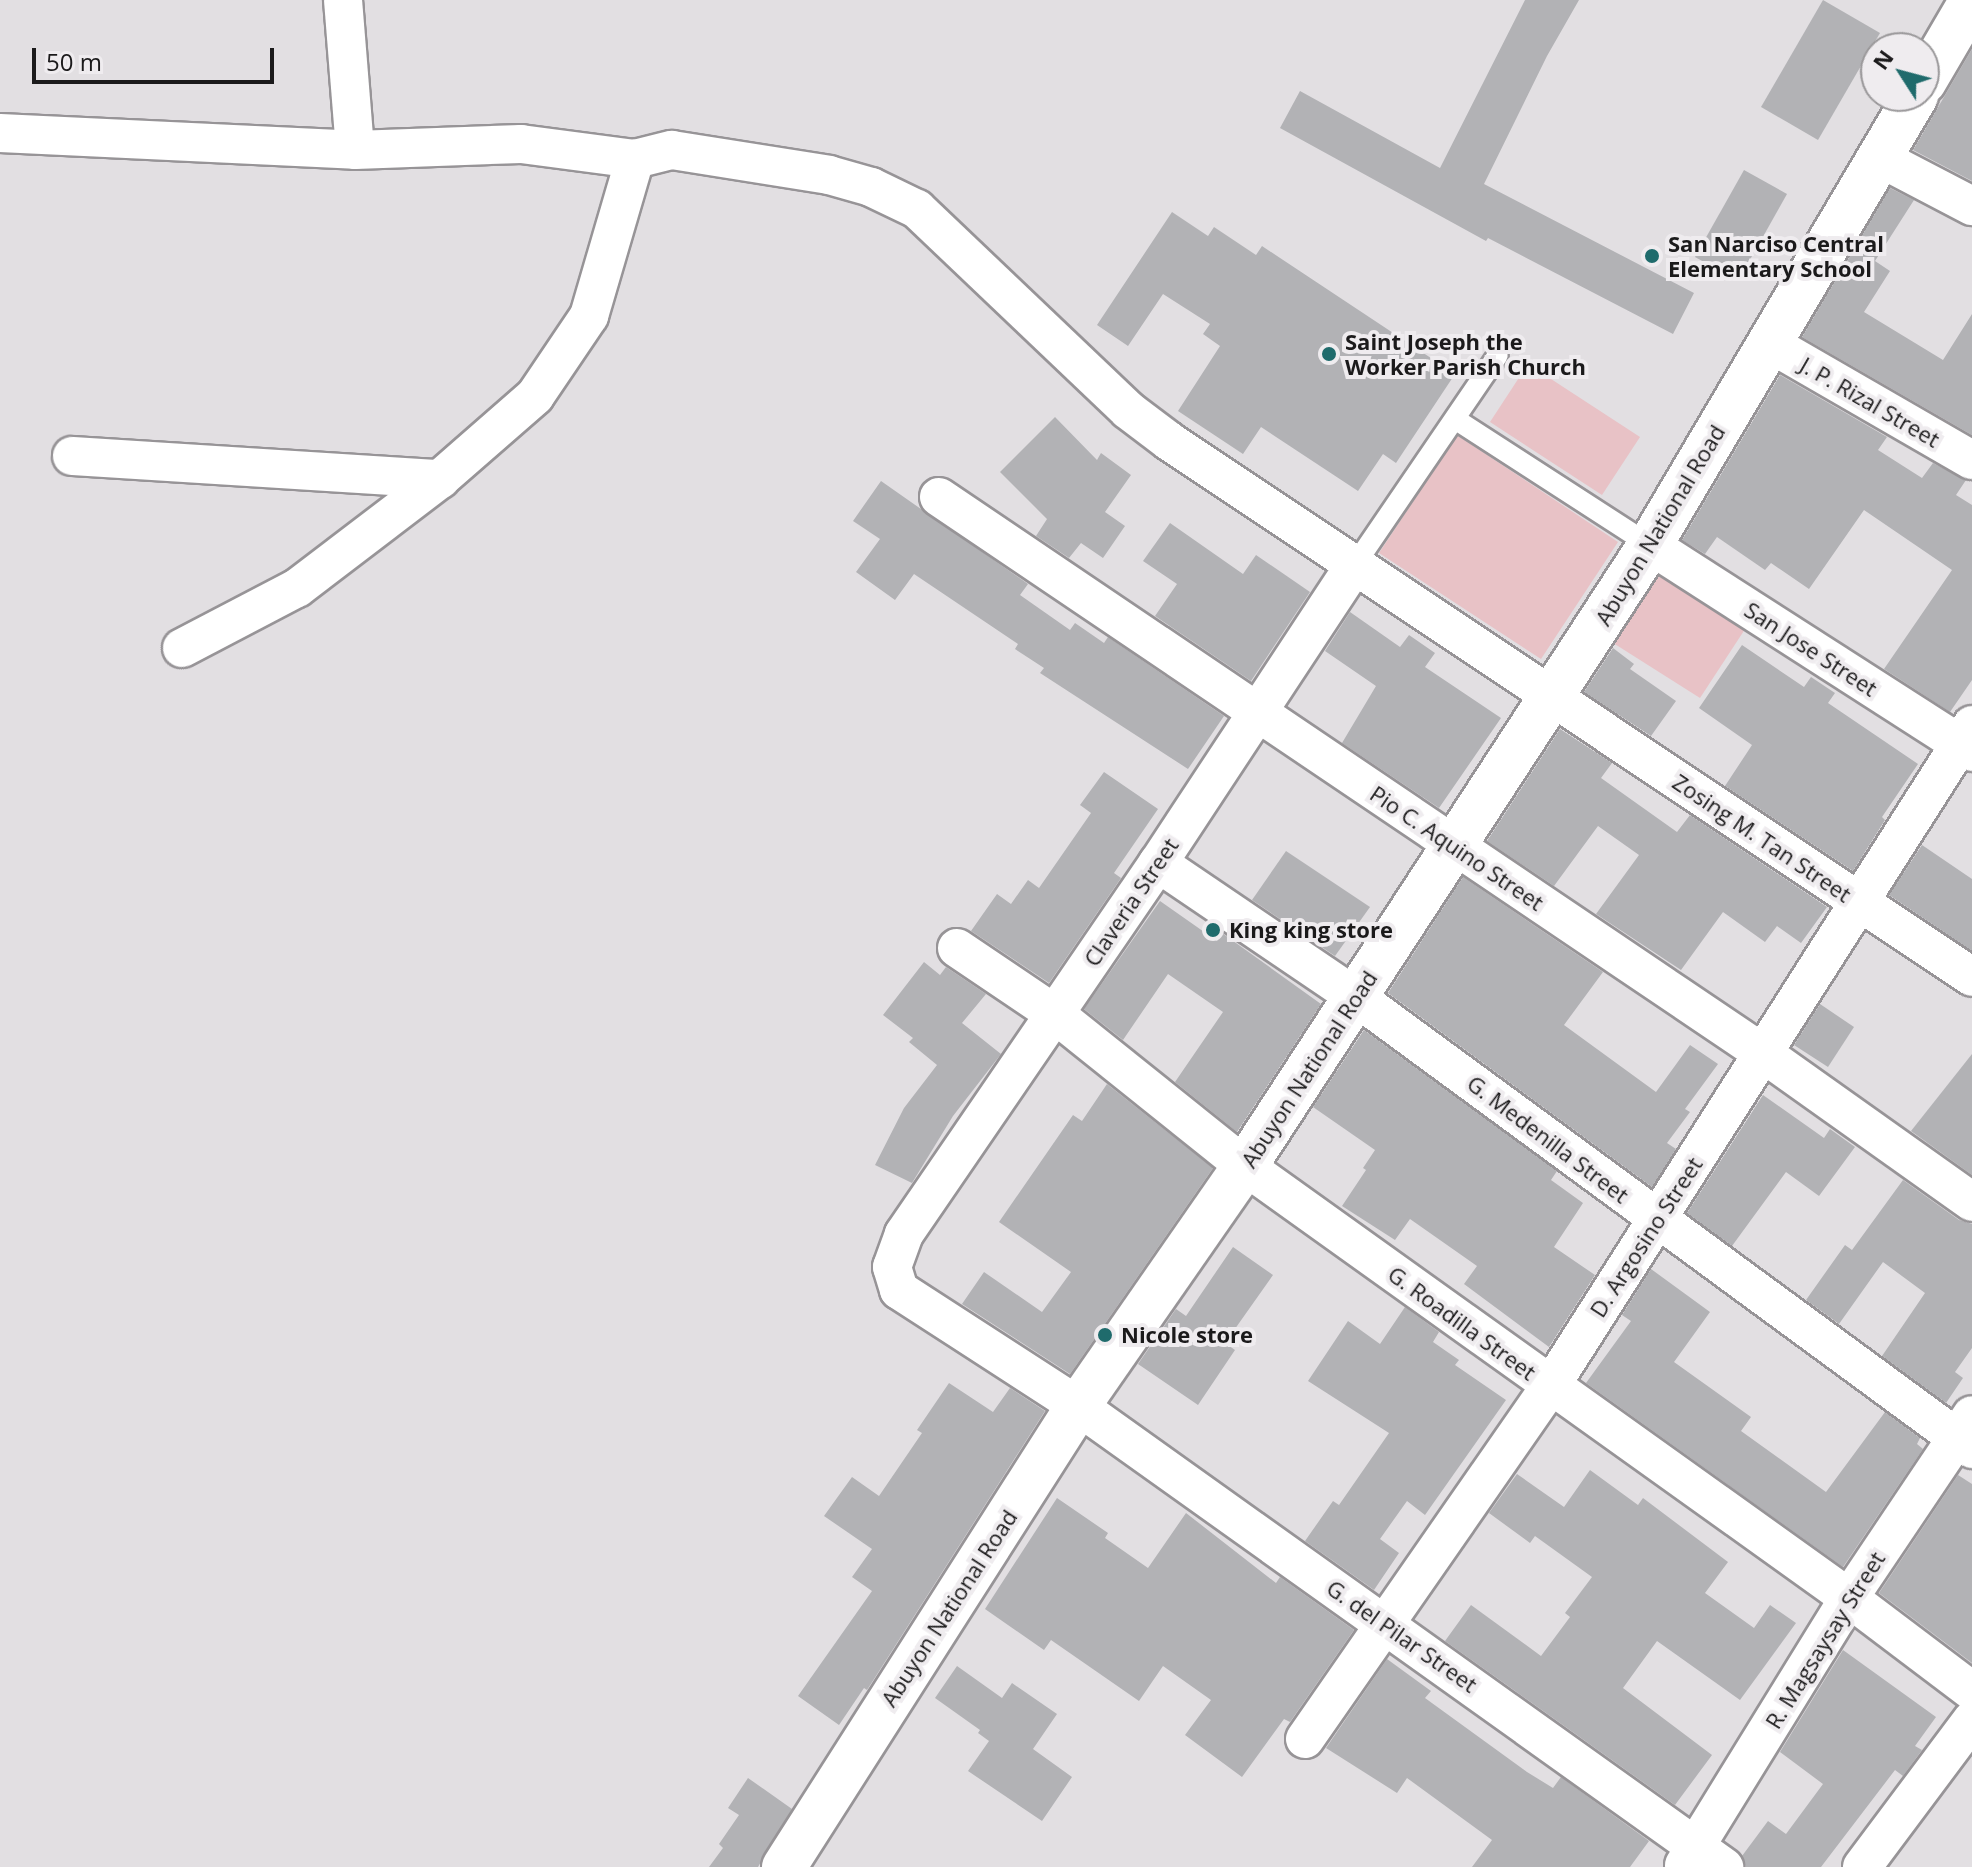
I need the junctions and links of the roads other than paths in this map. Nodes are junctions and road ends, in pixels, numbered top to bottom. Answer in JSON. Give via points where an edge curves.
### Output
{"nodes":[{"id":1,"x":343,"y":0,"type":"edge"},
{"id":2,"x":1972,"y":0,"type":"edge"},
{"id":3,"x":1940,"y":55,"type":"edge"},
{"id":4,"x":1907,"y":112,"type":"edge"},
{"id":5,"x":0,"y":133,"type":"edge"},
{"id":6,"x":355,"y":150,"type":"junction"},
{"id":7,"x":1880,"y":158,"type":"junction"},
{"id":8,"x":635,"y":159,"type":"junction"},
{"id":9,"x":1972,"y":206,"type":"edge"},
{"id":10,"x":1769,"y":343,"type":"junction"},
{"id":11,"x":1498,"y":355,"type":"dead end"},
{"id":12,"x":1455,"y":419,"type":"junction"},
{"id":13,"x":72,"y":456,"type":"dead end"},
{"id":14,"x":1972,"y":460,"type":"edge"},
{"id":15,"x":440,"y":479,"type":"junction"},
{"id":16,"x":939,"y":497,"type":"dead end"},
{"id":17,"x":1650,"y":545,"type":"junction"},
{"id":18,"x":1354,"y":566,"type":"junction"},
{"id":19,"x":182,"y":648,"type":"dead end"},
{"id":20,"x":1552,"y":698,"type":"junction"},
{"id":21,"x":1258,"y":711,"type":"junction"},
{"id":22,"x":1968,"y":741,"type":"edge"},
{"id":23,"x":1454,"y":847,"type":"junction"},
{"id":24,"x":1158,"y":863,"type":"junction"},
{"id":25,"x":1858,"y":901,"type":"junction"},
{"id":26,"x":957,"y":948,"type":"dead end"},
{"id":27,"x":1972,"y":977,"type":"edge"},
{"id":28,"x":1356,"y":997,"type":"junction"},
{"id":29,"x":1055,"y":1014,"type":"junction"},
{"id":30,"x":1764,"y":1054,"type":"junction"},
{"id":31,"x":1245,"y":1166,"type":"junction"},
{"id":32,"x":1972,"y":1202,"type":"edge"},
{"id":33,"x":1656,"y":1220,"type":"junction"},
{"id":34,"x":904,"y":1234,"type":"joint"},
{"id":35,"x":1550,"y":1387,"type":"junction"},
{"id":36,"x":1078,"y":1406,"type":"junction"},
{"id":37,"x":1967,"y":1434,"type":"edge"},
{"id":38,"x":1849,"y":1598,"type":"junction"},
{"id":39,"x":1386,"y":1625,"type":"junction"},
{"id":40,"x":1972,"y":1691,"type":"edge"},
{"id":41,"x":1972,"y":1720,"type":"edge"},
{"id":42,"x":1305,"y":1739,"type":"dead end"},
{"id":43,"x":1702,"y":1860,"type":"edge"},
{"id":44,"x":784,"y":1867,"type":"edge"},
{"id":45,"x":1862,"y":1867,"type":"edge"}],
"edges":[{"from":1,"to":6,"type":"street"},
{"from":2,"to":3,"type":"street"},
{"from":4,"to":7,"type":"street","name":"Abuyon National Road"},
{"from":5,"to":6,"type":"street"},
{"from":6,"to":8,"type":"street","via":[[521,144]]},
{"from":7,"to":9,"type":"street"},
{"from":7,"to":10,"type":"street","name":"Abuyon National Road"},
{"from":8,"to":15,"type":"street","via":[[589,316],[535,396]]},
{"from":8,"to":18,"type":"street","name":"Zosing M. Tan Street","via":[[672,150],[829,175],[917,209],[1128,410]]},
{"from":10,"to":14,"type":"street","name":"J. P. Rizal Street"},
{"from":10,"to":17,"type":"street","name":"Abuyon National Road"},
{"from":11,"to":12,"type":"lane"},
{"from":12,"to":17,"type":"lane"},
{"from":12,"to":18,"type":"lane"},
{"from":13,"to":15,"type":"street"},
{"from":15,"to":19,"type":"street","via":[[297,588]]},
{"from":16,"to":21,"type":"street","name":"Pio C. Aquino Street"},
{"from":17,"to":20,"type":"street","name":"Abuyon National Road"},
{"from":17,"to":22,"type":"street","name":"San Jose Street"},
{"from":18,"to":20,"type":"street","name":"Zosing M. Tan Street"},
{"from":18,"to":21,"type":"street","name":"Claveria Street"},
{"from":20,"to":23,"type":"street","name":"Abuyon National Road"},
{"from":20,"to":25,"type":"street","name":"Zosing M. Tan Street"},
{"from":21,"to":23,"type":"street","name":"Pio C. Aquino Street"},
{"from":21,"to":24,"type":"street","name":"Claveria Street"},
{"from":22,"to":25,"type":"street","name":"D. Argosino Street"},
{"from":23,"to":28,"type":"street","name":"Abuyon National Road"},
{"from":23,"to":30,"type":"street","name":"Pio C. Aquino Street"},
{"from":24,"to":28,"type":"street","name":"G. Medenilla Street"},
{"from":24,"to":29,"type":"street","name":"Claveria Street"},
{"from":25,"to":27,"type":"street","name":"Zosing M. Tan Street"},
{"from":25,"to":30,"type":"street","name":"D. Argosino Street"},
{"from":26,"to":29,"type":"street","name":"G. Roadilla Street"},
{"from":28,"to":31,"type":"street","name":"Abuyon National Road"},
{"from":28,"to":33,"type":"street","name":"G. Medenilla Street"},
{"from":29,"to":31,"type":"street","name":"G. Roadilla Street"},
{"from":29,"to":34,"type":"street","name":"Claveria Street"},
{"from":30,"to":32,"type":"street","name":"Pio C. Aquino Street"},
{"from":30,"to":33,"type":"street","name":"D. Argosino Street"},
{"from":31,"to":35,"type":"street","name":"G. Roadilla Street"},
{"from":31,"to":36,"type":"street","name":"Abuyon National Road"},
{"from":33,"to":35,"type":"street","name":"D. Argosino Street"},
{"from":33,"to":37,"type":"street","name":"G. Medenilla Street"},
{"from":34,"to":36,"type":"street","name":"G. del Pilar Street","via":[[892,1267],[899,1290]]},
{"from":35,"to":38,"type":"street","name":"G. Roadilla Street"},
{"from":35,"to":39,"type":"street","name":"D. Argosino Street"},
{"from":36,"to":39,"type":"street","name":"G. del Pilar Street"},
{"from":36,"to":44,"type":"street","name":"Abuyon National Road"},
{"from":37,"to":38,"type":"street","name":"R. Magsaysay Street"},
{"from":38,"to":40,"type":"street","name":"G. Roadilla Street"},
{"from":38,"to":43,"type":"street","name":"R. Magsaysay Street"},
{"from":39,"to":42,"type":"street","name":"D. Argosino Street"},
{"from":39,"to":43,"type":"street","name":"G. del Pilar Street"},
{"from":41,"to":45,"type":"street"}]}
